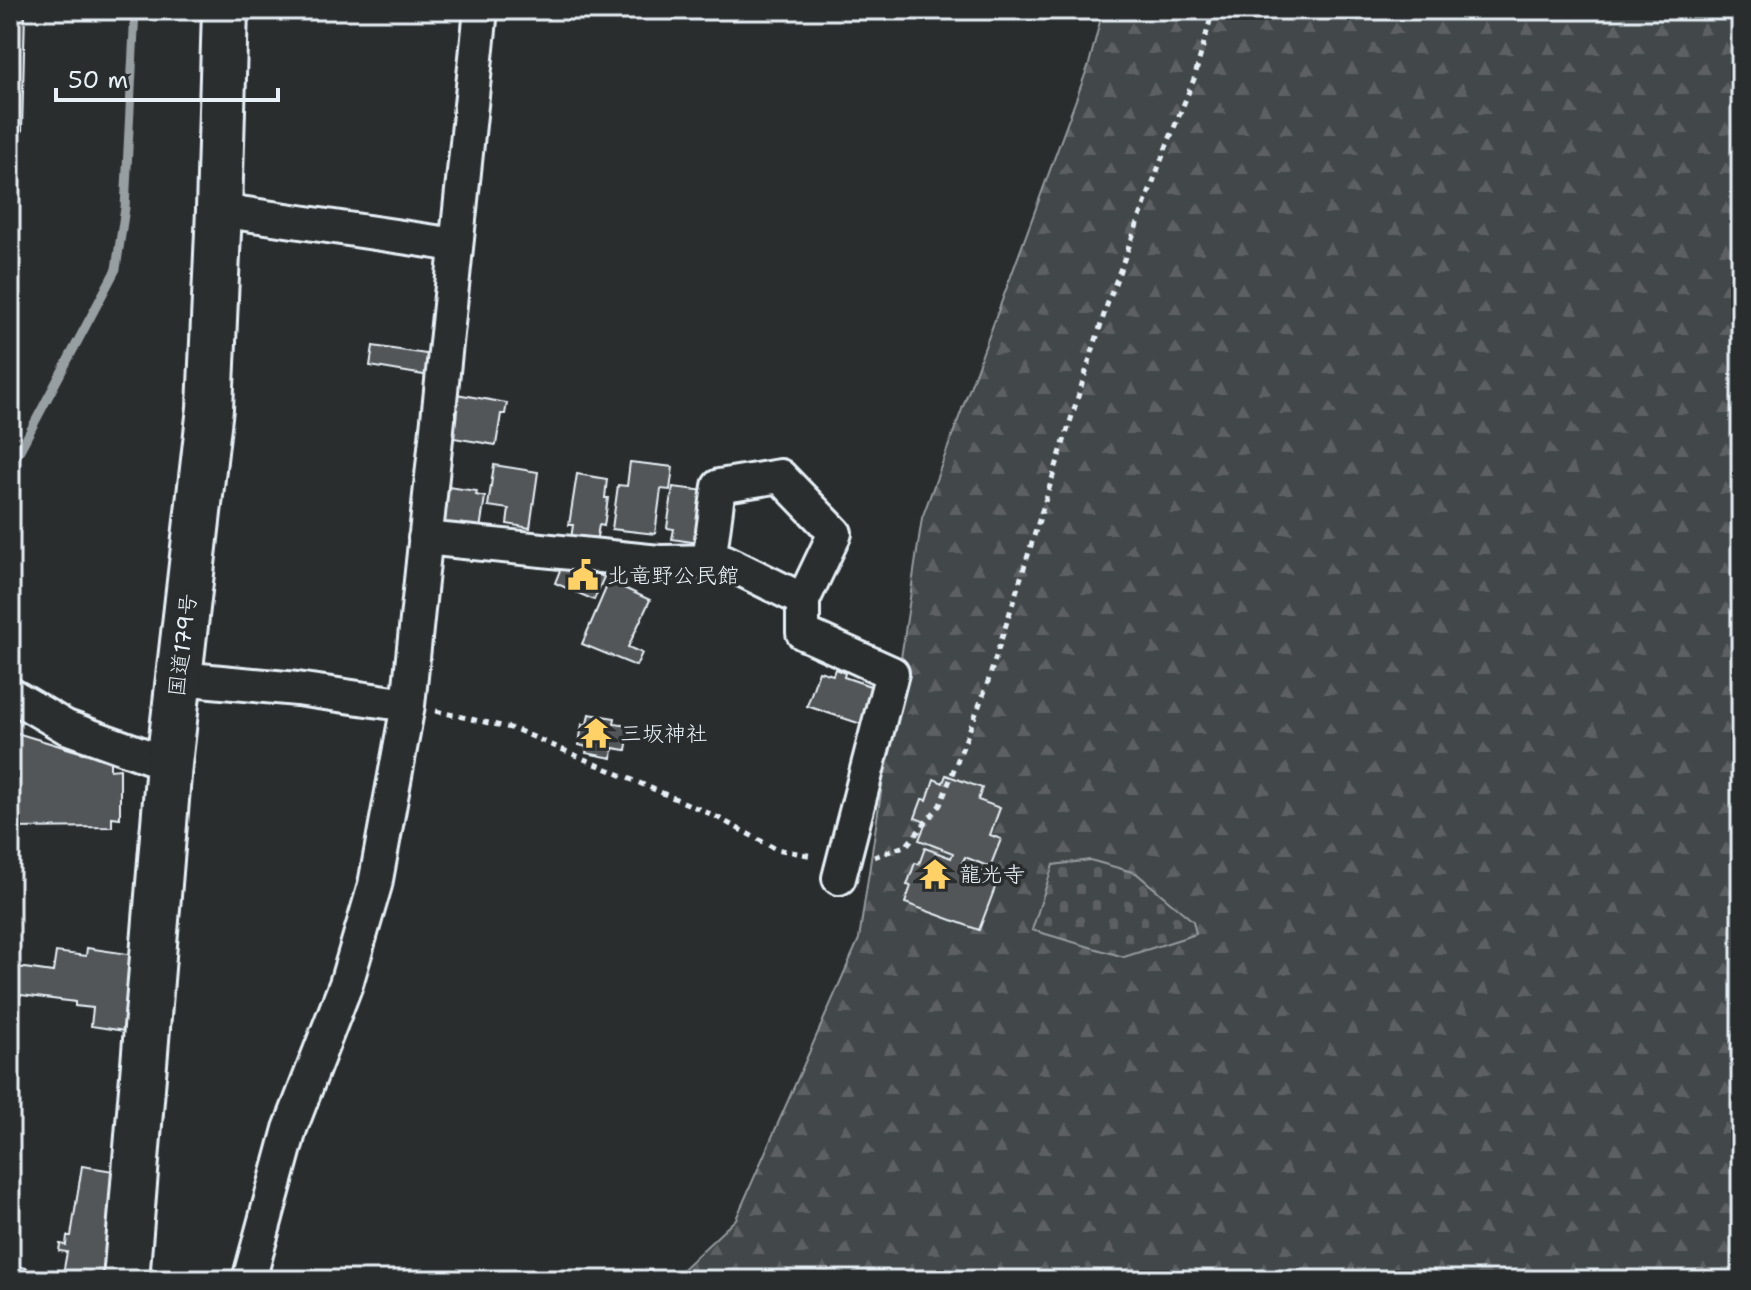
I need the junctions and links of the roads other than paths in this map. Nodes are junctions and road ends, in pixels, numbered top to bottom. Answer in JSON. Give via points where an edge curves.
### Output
{"nodes":[{"id":1,"x":225,"y":10,"type":"edge"},
{"id":2,"x":481,"y":10,"type":"edge"},
{"id":3,"x":219,"y":210,"type":"junction"},
{"id":4,"x":456,"y":245,"type":"junction"},
{"id":5,"x":425,"y":538,"type":"junction"},
{"id":6,"x":709,"y":562,"type":"junction"},
{"id":7,"x":803,"y":600,"type":"junction"},
{"id":8,"x":179,"y":678,"type":"junction"},
{"id":9,"x":10,"y":694,"type":"edge"},
{"id":10,"x":408,"y":705,"type":"junction"},
{"id":11,"x":169,"y":764,"type":"junction"},
{"id":12,"x":831,"y":868,"type":"road end"},
{"id":13,"x":126,"y":1280,"type":"edge"},
{"id":14,"x":249,"y":1280,"type":"edge"}],
"edges":[{"from":1,"to":3,"type":"highway","name":"国道179号"},
{"from":2,"to":4,"type":"street"},
{"from":3,"to":4,"type":"street"},
{"from":3,"to":8,"type":"highway","name":"国道179号","via":[[210,408]]},
{"from":4,"to":5,"type":"street"},
{"from":5,"to":6,"type":"street","via":[[659,562]]},
{"from":5,"to":10,"type":"street"},
{"from":6,"to":7,"type":"street","via":[[724,561]]},
{"from":6,"to":7,"type":"street","via":[[719,486],[780,476],[835,533]]},
{"from":7,"to":12,"type":"street","via":[[803,633],[892,673]]},
{"from":8,"to":10,"type":"street"},
{"from":8,"to":11,"type":"highway","name":"国道179号"},
{"from":9,"to":11,"type":"street","via":[[66,727]]},
{"from":10,"to":14,"type":"street","via":[[375,885],[346,984],[290,1129]]},
{"from":11,"to":13,"type":"highway","name":"国道179号"}]}
